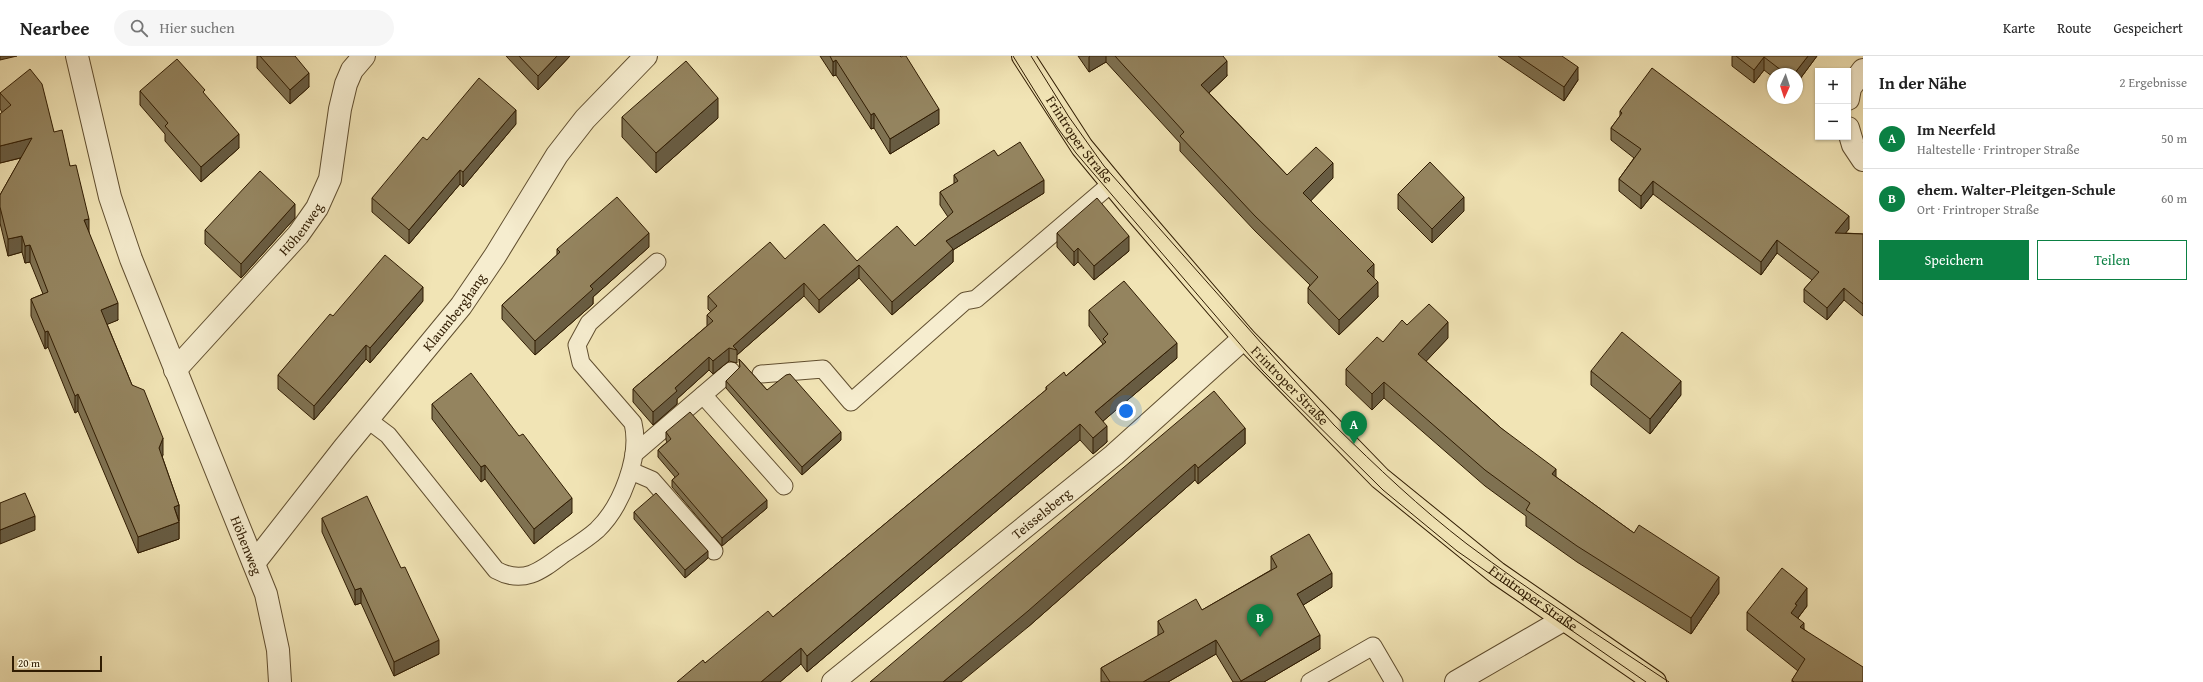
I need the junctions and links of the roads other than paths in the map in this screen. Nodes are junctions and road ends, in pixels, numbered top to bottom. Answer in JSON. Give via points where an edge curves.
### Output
{"nodes":[{"id":1,"x":77,"y":56,"type":"edge"},
{"id":2,"x":364,"y":56,"type":"edge"},
{"id":3,"x":646,"y":56,"type":"edge"},
{"id":4,"x":1023,"y":56,"type":"edge"},
{"id":5,"x":1863,"y":70,"type":"edge"},
{"id":6,"x":1851,"y":87,"type":"edge"},
{"id":7,"x":1851,"y":138,"type":"edge"},
{"id":8,"x":1863,"y":160,"type":"edge"},
{"id":9,"x":1112,"y":183,"type":"junction"},
{"id":10,"x":657,"y":262,"type":"dead end"},
{"id":11,"x":1244,"y":338,"type":"junction"},
{"id":12,"x":175,"y":370,"type":"junction"},
{"id":13,"x":731,"y":371,"type":"dead end"},
{"id":14,"x":761,"y":374,"type":"dead end"},
{"id":15,"x":703,"y":395,"type":"junction"},
{"id":16,"x":368,"y":420,"type":"junction"},
{"id":17,"x":634,"y":454,"type":"junction"},
{"id":18,"x":631,"y":471,"type":"junction"},
{"id":19,"x":784,"y":486,"type":"dead end"},
{"id":20,"x":714,"y":551,"type":"dead end"},
{"id":21,"x":254,"y":563,"type":"junction"},
{"id":22,"x":1563,"y":620,"type":"junction"},
{"id":23,"x":280,"y":682,"type":"edge"},
{"id":24,"x":834,"y":682,"type":"edge"},
{"id":25,"x":1310,"y":682,"type":"edge"},
{"id":26,"x":1394,"y":682,"type":"edge"},
{"id":27,"x":1456,"y":682,"type":"edge"},
{"id":28,"x":1655,"y":682,"type":"edge"}],
"edges":[{"from":1,"to":12,"type":"street","name":"Höhenweg","via":[[110,197]]},
{"from":2,"to":12,"type":"street","name":"Höhenweg","via":[[352,70],[346,84],[330,179],[317,208],[298,235]]},
{"from":3,"to":16,"type":"street","name":"Klaumberghang","via":[[585,119],[557,155],[470,294]]},
{"from":4,"to":9,"type":"main road","name":"Frintroper Straße","via":[[1082,147]]},
{"from":5,"to":6,"type":"street"},
{"from":7,"to":8,"type":"street"},
{"from":9,"to":11,"type":"main road","name":"Frintroper Straße"},
{"from":9,"to":14,"type":"lane","via":[[976,299],[965,301],[851,402],[823,369]]},
{"from":10,"to":17,"type":"lane","via":[[588,323],[577,345],[581,363],[633,423],[636,435]]},
{"from":11,"to":22,"type":"main road","name":"Frintroper Straße","via":[[1380,478],[1474,554]]},
{"from":11,"to":24,"type":"street","name":"Teisselsberg","via":[[1114,455]]},
{"from":12,"to":21,"type":"street","name":"Höhenweg"},
{"from":13,"to":15,"type":"lane"},
{"from":15,"to":17,"type":"lane"},
{"from":15,"to":19,"type":"lane"},
{"from":16,"to":18,"type":"lane","via":[[388,435],[491,566],[509,575],[536,573],[597,530],[610,514]]},
{"from":16,"to":21,"type":"street","name":"Klaumberghang"},
{"from":17,"to":18,"type":"lane"},
{"from":18,"to":20,"type":"lane","via":[[652,480]]},
{"from":21,"to":23,"type":"street","name":"Höhenweg","via":[[274,625]]},
{"from":22,"to":27,"type":"street"},
{"from":22,"to":28,"type":"main road","name":"Frintroper Straße"},
{"from":25,"to":26,"type":"lane","via":[[1373,646]]}]}
